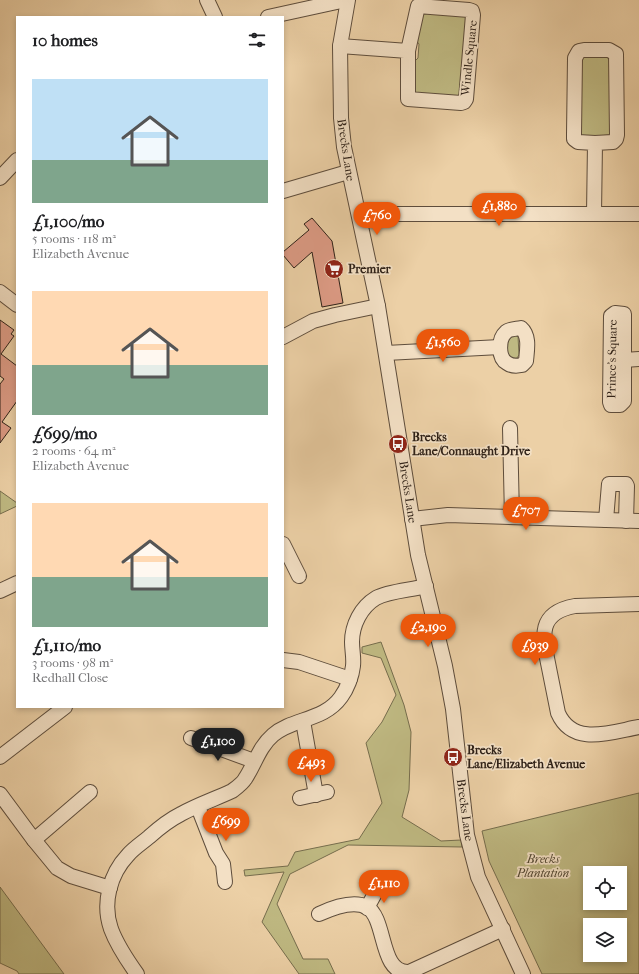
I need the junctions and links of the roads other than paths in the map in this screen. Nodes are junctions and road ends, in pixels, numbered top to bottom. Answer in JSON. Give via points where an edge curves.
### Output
{"nodes":[{"id":1,"x":207,"y":0,"type":"edge"},
{"id":2,"x":347,"y":0,"type":"edge"},
{"id":3,"x":215,"y":16,"type":"edge"},
{"id":4,"x":273,"y":16,"type":"edge"},
{"id":5,"x":340,"y":46,"type":"junction"},
{"id":6,"x":408,"y":51,"type":"junction"},
{"id":7,"x":595,"y":143,"type":"junction"},
{"id":8,"x":16,"y":161,"type":"edge"},
{"id":9,"x":348,"y":172,"type":"junction"},
{"id":10,"x":0,"y":178,"type":"edge"},
{"id":11,"x":284,"y":191,"type":"edge"},
{"id":12,"x":359,"y":214,"type":"junction"},
{"id":13,"x":594,"y":214,"type":"junction"},
{"id":14,"x":639,"y":214,"type":"edge"},
{"id":15,"x":0,"y":292,"type":"edge"},
{"id":16,"x":16,"y":304,"type":"edge"},
{"id":17,"x":378,"y":306,"type":"junction"},
{"id":18,"x":284,"y":336,"type":"edge"},
{"id":19,"x":500,"y":348,"type":"dead end"},
{"id":20,"x":386,"y":353,"type":"junction"},
{"id":21,"x":639,"y":359,"type":"edge"},
{"id":22,"x":624,"y":360,"type":"junction"},
{"id":23,"x":510,"y":428,"type":"dead end"},
{"id":24,"x":512,"y":517,"type":"junction"},
{"id":25,"x":412,"y":519,"type":"junction"},
{"id":26,"x":606,"y":520,"type":"junction"},
{"id":27,"x":633,"y":521,"type":"edge"},
{"id":28,"x":284,"y":546,"type":"edge"},
{"id":29,"x":299,"y":576,"type":"dead end"},
{"id":30,"x":16,"y":583,"type":"edge"},
{"id":31,"x":426,"y":586,"type":"junction"},
{"id":32,"x":0,"y":592,"type":"edge"},
{"id":33,"x":639,"y":604,"type":"edge"},
{"id":34,"x":284,"y":660,"type":"edge"},
{"id":35,"x":350,"y":679,"type":"junction"},
{"id":36,"x":64,"y":708,"type":"edge"},
{"id":37,"x":303,"y":721,"type":"junction"},
{"id":38,"x":639,"y":727,"type":"edge"},
{"id":39,"x":191,"y":738,"type":"dead end"},
{"id":40,"x":0,"y":757,"type":"edge"},
{"id":41,"x":254,"y":761,"type":"junction"},
{"id":42,"x":90,"y":792,"type":"dead end"},
{"id":43,"x":0,"y":794,"type":"edge"},
{"id":44,"x":300,"y":798,"type":"dead end"},
{"id":45,"x":198,"y":807,"type":"junction"},
{"id":46,"x":34,"y":840,"type":"junction"},
{"id":47,"x":225,"y":882,"type":"dead end"},
{"id":48,"x":110,"y":888,"type":"junction"},
{"id":49,"x":378,"y":888,"type":"dead end"},
{"id":50,"x":367,"y":908,"type":"junction"},
{"id":51,"x":319,"y":914,"type":"dead end"},
{"id":52,"x":503,"y":929,"type":"junction"},
{"id":53,"x":137,"y":974,"type":"edge"},
{"id":54,"x":402,"y":974,"type":"edge"},
{"id":55,"x":523,"y":974,"type":"edge"}],
"edges":[{"from":1,"to":3,"type":"street"},
{"from":2,"to":4,"type":"street"},
{"from":2,"to":5,"type":"street","name":"Brecks Lane"},
{"from":5,"to":6,"type":"street"},
{"from":5,"to":9,"type":"street","name":"Brecks Lane","via":[[341,118]]},
{"from":6,"to":6,"type":"street","name":"Windle Square","via":[[418,6],[472,11],[464,102],[408,99]]},
{"from":7,"to":7,"type":"street","via":[[578,142],[574,139],[575,58],[579,51],[609,50],[613,51],[617,58],[617,135],[613,142]]},
{"from":7,"to":13,"type":"street"},
{"from":8,"to":10,"type":"street"},
{"from":9,"to":11,"type":"street"},
{"from":9,"to":12,"type":"street","name":"Brecks Lane"},
{"from":12,"to":13,"type":"street"},
{"from":12,"to":17,"type":"street","name":"Brecks Lane"},
{"from":13,"to":14,"type":"street"},
{"from":15,"to":16,"type":"street"},
{"from":17,"to":18,"type":"street","via":[[313,321]]},
{"from":17,"to":20,"type":"street","name":"Brecks Lane"},
{"from":19,"to":20,"type":"street"},
{"from":20,"to":25,"type":"street","name":"Brecks Lane"},
{"from":21,"to":22,"type":"street","name":"Prince's Square"},
{"from":22,"to":22,"type":"street","name":"Prince's Square","via":[[624,401],[614,406],[610,402],[611,316],[615,313],[624,314]]},
{"from":23,"to":24,"type":"street"},
{"from":24,"to":25,"type":"street","via":[[448,515]]},
{"from":24,"to":26,"type":"street"},
{"from":25,"to":31,"type":"street","name":"Brecks Lane"},
{"from":26,"to":27,"type":"street"},
{"from":26,"to":27,"type":"street","via":[[609,484],[626,484]]},
{"from":28,"to":29,"type":"street"},
{"from":30,"to":32,"type":"street"},
{"from":31,"to":35,"type":"street","via":[[376,598],[360,613],[354,627],[353,667]]},
{"from":31,"to":52,"type":"street","name":"Brecks Lane","via":[[453,709],[467,835],[478,877]]},
{"from":33,"to":38,"type":"street","via":[[567,607],[559,610],[548,621],[543,640],[558,714],[565,725],[590,736]]},
{"from":34,"to":35,"type":"street","via":[[299,662]]},
{"from":35,"to":37,"type":"street","via":[[341,697],[332,706],[321,714]]},
{"from":36,"to":40,"type":"street"},
{"from":37,"to":41,"type":"street","via":[[281,729],[272,736],[263,745]]},
{"from":37,"to":44,"type":"street","via":[[322,794]]},
{"from":39,"to":41,"type":"street"},
{"from":41,"to":45,"type":"street","via":[[239,786]]},
{"from":42,"to":46,"type":"street"},
{"from":43,"to":46,"type":"street"},
{"from":45,"to":47,"type":"street","via":[[223,864]]},
{"from":45,"to":48,"type":"street","via":[[166,823],[128,854],[112,879]]},
{"from":46,"to":48,"type":"street","via":[[57,868],[76,878]]},
{"from":48,"to":53,"type":"street","via":[[107,900],[111,928]]},
{"from":49,"to":50,"type":"street"},
{"from":50,"to":51,"type":"street","via":[[356,905],[340,907]]},
{"from":50,"to":54,"type":"street","via":[[377,919],[391,964]]},
{"from":52,"to":54,"type":"street"},
{"from":52,"to":55,"type":"street","name":"Brecks Lane"}]}
